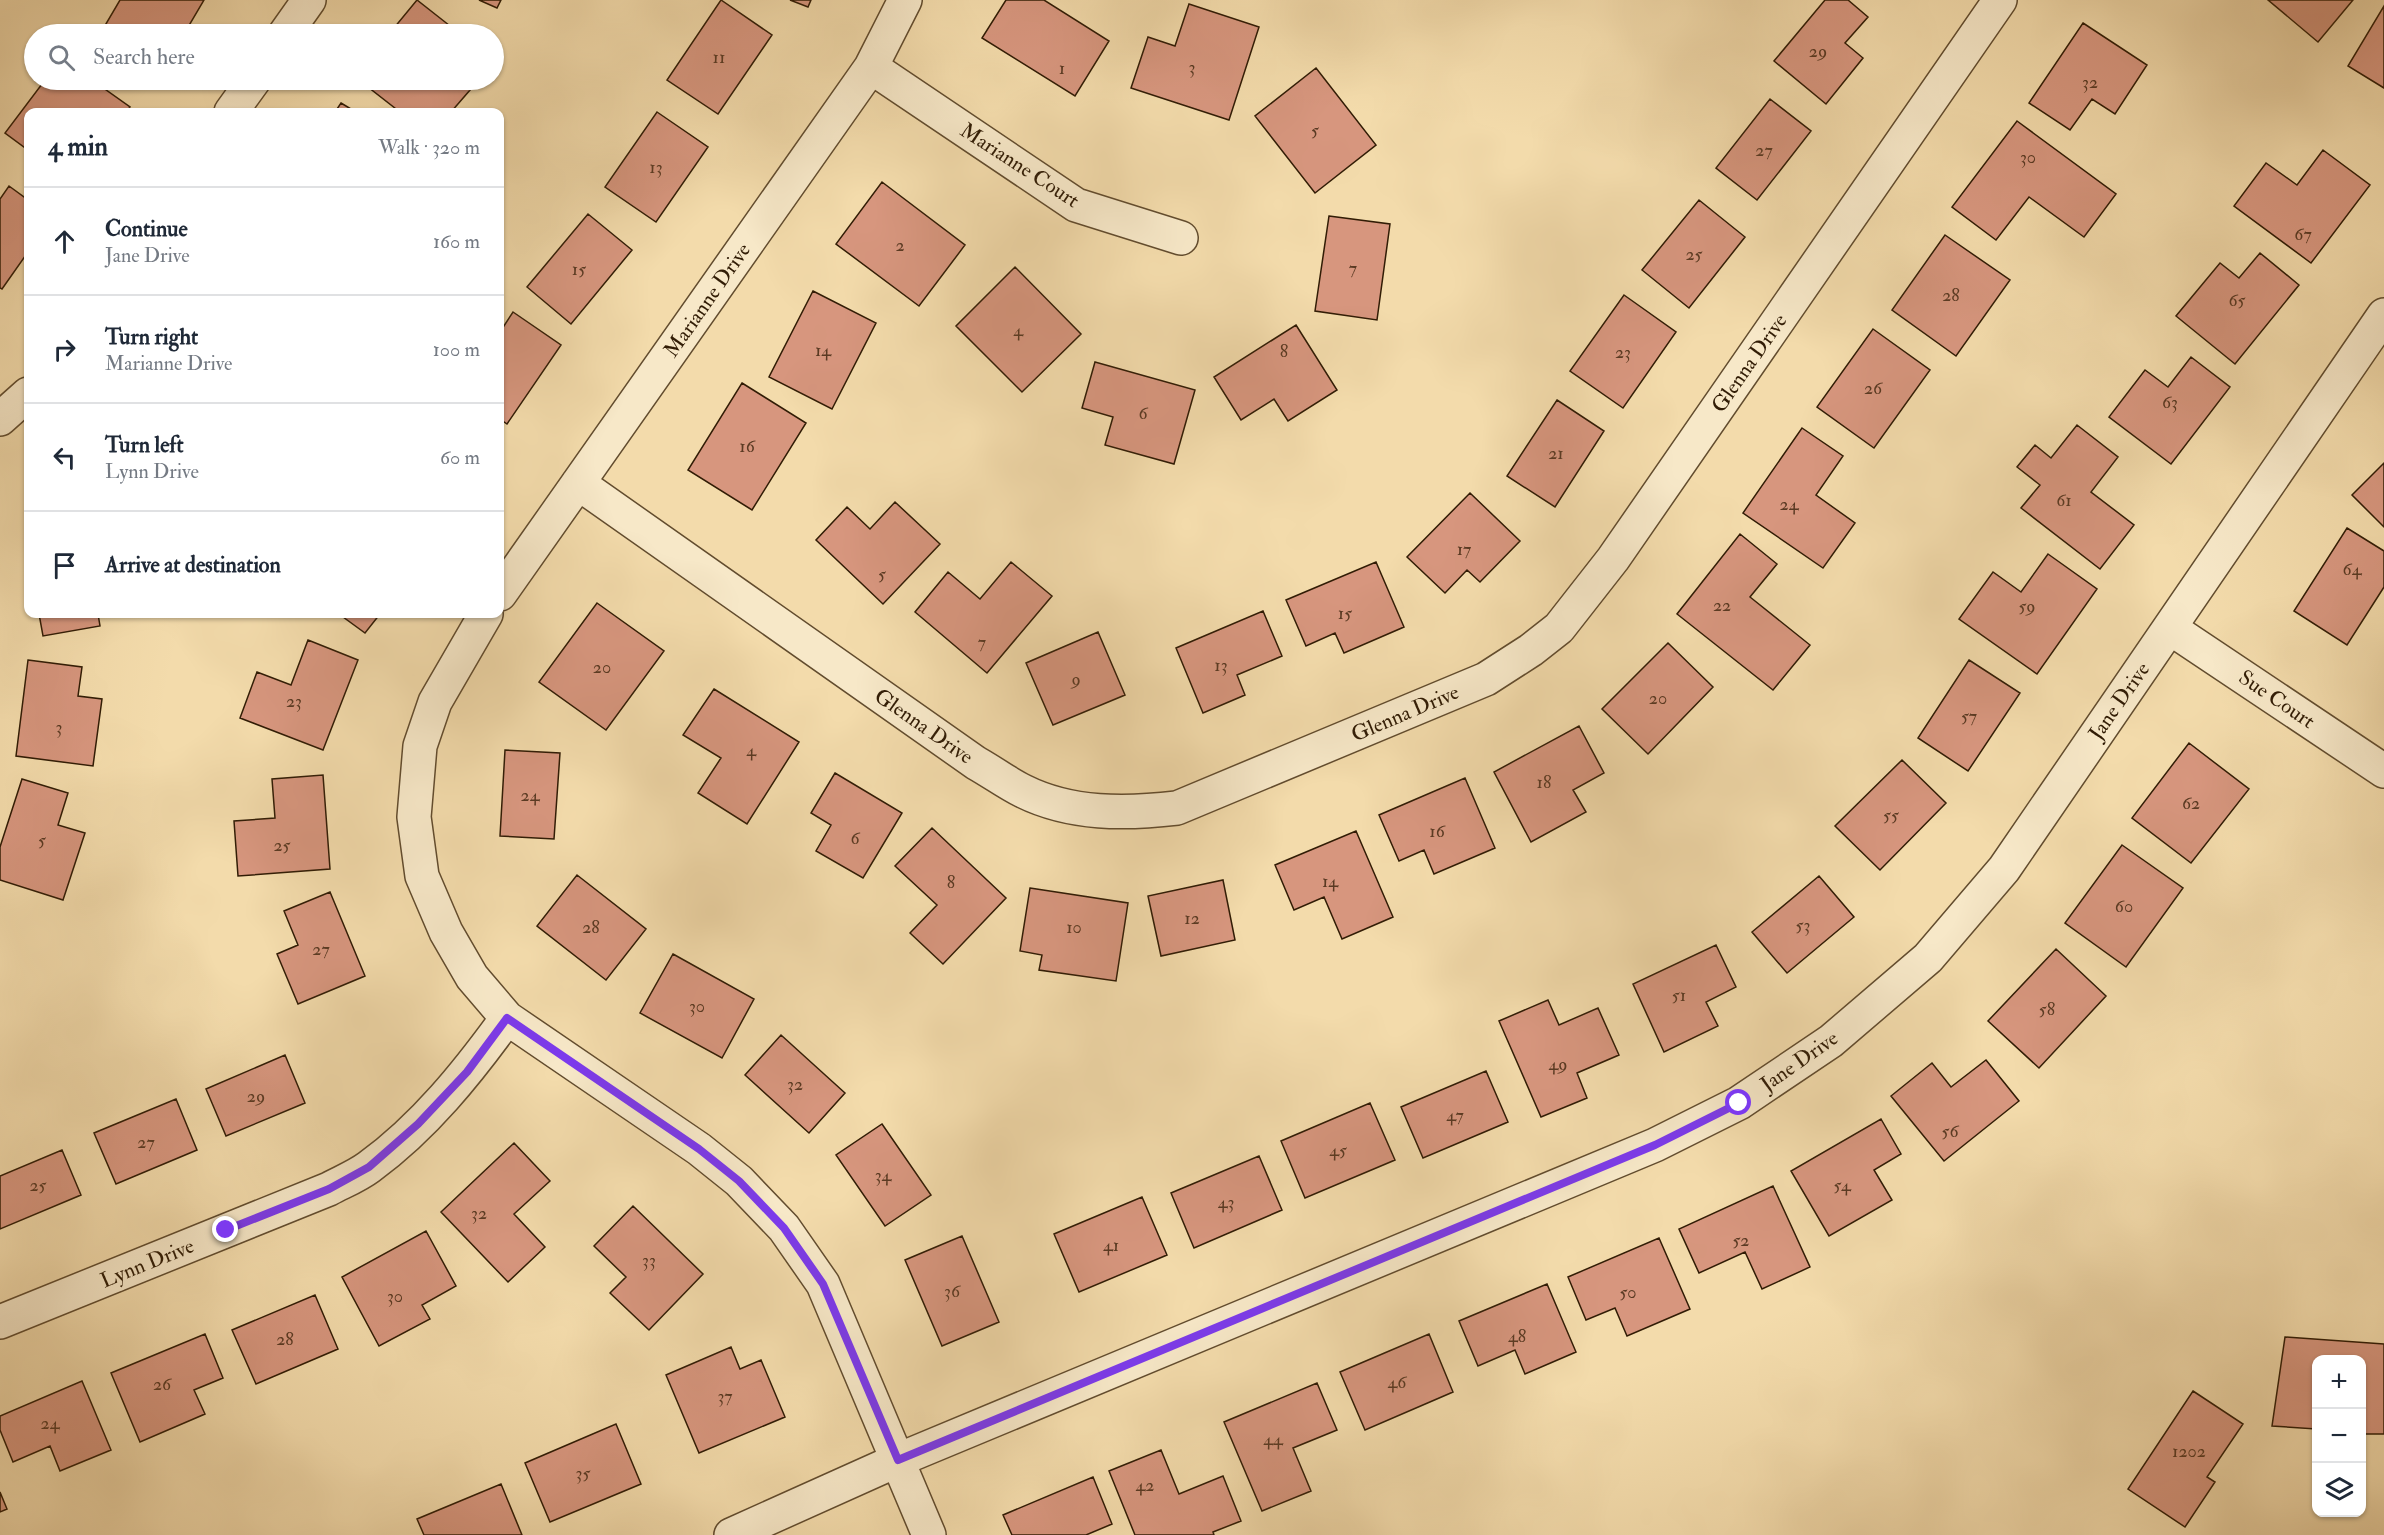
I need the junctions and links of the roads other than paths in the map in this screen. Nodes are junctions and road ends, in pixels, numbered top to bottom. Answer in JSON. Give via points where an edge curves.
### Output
{"nodes":[{"id":1,"x":309,"y":0,"type":"edge"},
{"id":2,"x":905,"y":0,"type":"edge"},
{"id":3,"x":2000,"y":0,"type":"edge"},
{"id":4,"x":292,"y":24,"type":"edge"},
{"id":5,"x":871,"y":67,"type":"junction"},
{"id":6,"x":247,"y":90,"type":"edge"},
{"id":7,"x":234,"y":108,"type":"edge"},
{"id":8,"x":1181,"y":238,"type":"dead end"},
{"id":9,"x":2384,"y":315,"type":"edge"},
{"id":10,"x":24,"y":398,"type":"edge"},
{"id":11,"x":0,"y":419,"type":"edge"},
{"id":12,"x":578,"y":483,"type":"junction"},
{"id":13,"x":504,"y":588,"type":"edge"},
{"id":14,"x":484,"y":618,"type":"edge"},
{"id":15,"x":2170,"y":628,"type":"junction"},
{"id":16,"x":2384,"y":771,"type":"edge"},
{"id":17,"x":507,"y":1018,"type":"junction"},
{"id":18,"x":0,"y":1322,"type":"edge"},
{"id":19,"x":898,"y":1460,"type":"junction"},
{"id":20,"x":731,"y":1535,"type":"edge"},
{"id":21,"x":929,"y":1535,"type":"edge"}],
"edges":[{"from":1,"to":4,"type":"street"},
{"from":2,"to":5,"type":"street","name":"Marianne Drive"},
{"from":3,"to":12,"type":"street","name":"Glenna Drive","via":[[1613,560],[1558,628],[1485,680],[1177,808],[1132,813],[1071,808],[1025,792],[976,763]]},
{"from":5,"to":8,"type":"street","name":"Marianne Court","via":[[1076,205]]},
{"from":5,"to":12,"type":"street","name":"Marianne Drive"},
{"from":6,"to":7,"type":"street"},
{"from":9,"to":15,"type":"street","name":"Jane Drive"},
{"from":10,"to":11,"type":"street"},
{"from":12,"to":13,"type":"street","name":"Marianne Drive"},
{"from":14,"to":17,"type":"street","via":[[435,702],[420,746],[414,816],[422,876],[446,932],[472,977]]},
{"from":15,"to":16,"type":"street","name":"Sue Court"},
{"from":15,"to":19,"type":"street","name":"Jane Drive","via":[[2004,869],[1928,958],[1831,1041],[1739,1103],[1644,1150]]},
{"from":17,"to":18,"type":"street","name":"Lynn Drive","via":[[467,1072],[418,1124],[369,1167],[329,1189]]},
{"from":17,"to":19,"type":"street","via":[[699,1149],[739,1181],[784,1228],[823,1284]]},
{"from":19,"to":20,"type":"street","name":"Jane Drive"},
{"from":19,"to":21,"type":"street"}]}
